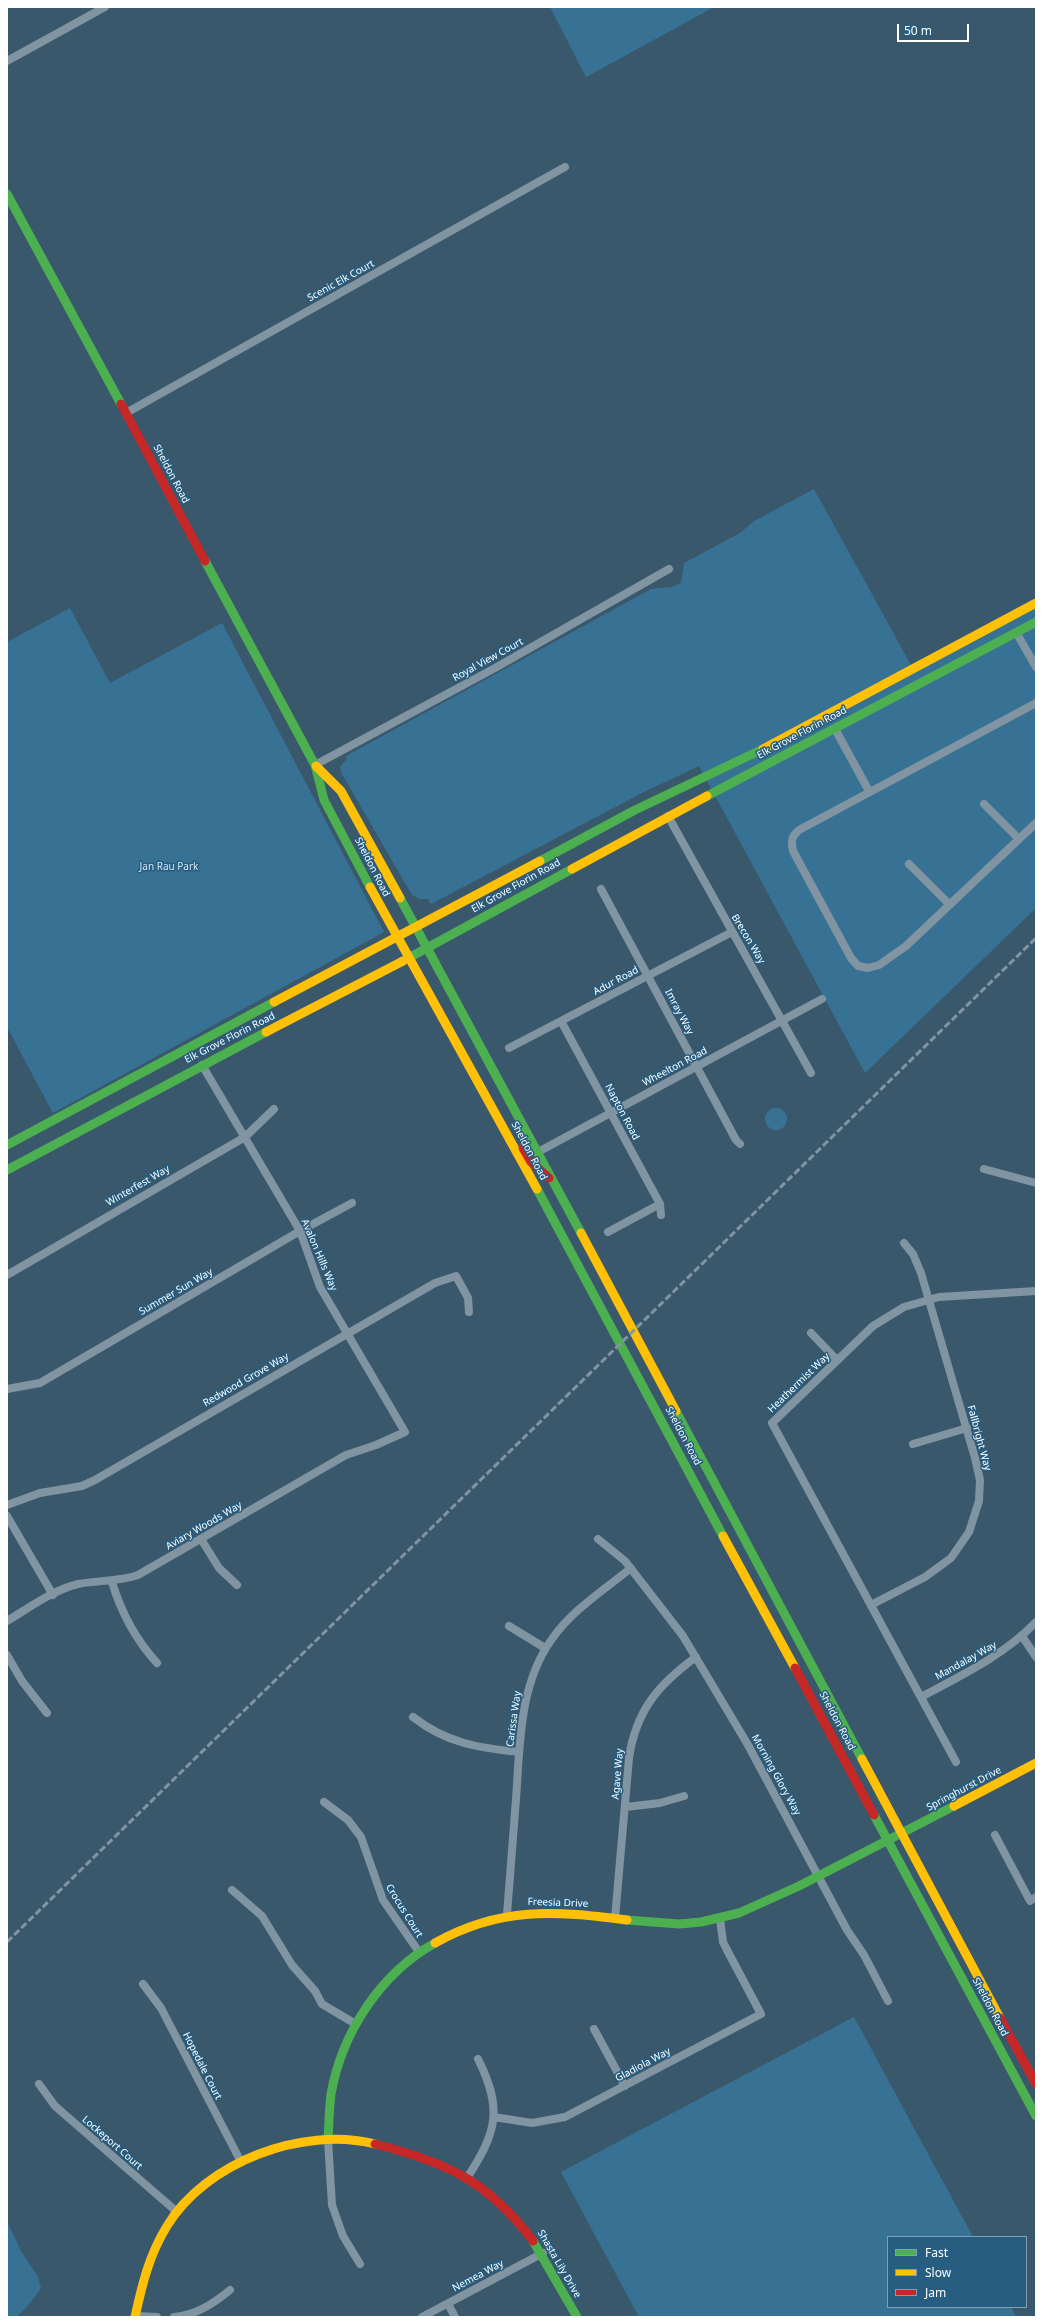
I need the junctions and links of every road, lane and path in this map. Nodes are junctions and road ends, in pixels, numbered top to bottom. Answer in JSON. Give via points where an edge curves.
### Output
{"nodes":[{"id":1,"x":105,"y":7,"type":"edge"},
{"id":2,"x":7,"y":61,"type":"edge"},
{"id":3,"x":565,"y":167,"type":"dead end"},
{"id":4,"x":7,"y":194,"type":"edge"},
{"id":5,"x":126,"y":413,"type":"junction"},
{"id":6,"x":669,"y":569,"type":"dead end"},
{"id":7,"x":1036,"y":603,"type":"edge"},
{"id":8,"x":1005,"y":620,"type":"junction"},
{"id":9,"x":1036,"y":622,"type":"edge"},
{"id":10,"x":1016,"y":632,"type":"junction"},
{"id":11,"x":978,"y":652,"type":"junction"},
{"id":12,"x":1036,"y":668,"type":"edge"},
{"id":13,"x":1036,"y":703,"type":"edge"},
{"id":14,"x":835,"y":728,"type":"junction"},
{"id":15,"x":315,"y":765,"type":"junction"},
{"id":16,"x":682,"y":788,"type":"junction"},
{"id":17,"x":869,"y":792,"type":"junction"},
{"id":18,"x":984,"y":804,"type":"dead end"},
{"id":19,"x":668,"y":816,"type":"junction"},
{"id":20,"x":1036,"y":823,"type":"edge"},
{"id":21,"x":1019,"y":839,"type":"junction"},
{"id":22,"x":909,"y":864,"type":"dead end"},
{"id":23,"x":601,"y":889,"type":"dead end"},
{"id":24,"x":950,"y":905,"type":"junction"},
{"id":25,"x":416,"y":927,"type":"junction"},
{"id":26,"x":732,"y":932,"type":"junction"},
{"id":27,"x":398,"y":936,"type":"junction"},
{"id":28,"x":428,"y":948,"type":"junction"},
{"id":29,"x":409,"y":957,"type":"junction"},
{"id":30,"x":648,"y":976,"type":"junction"},
{"id":31,"x":822,"y":999,"type":"dead end"},
{"id":32,"x":561,"y":1021,"type":"junction"},
{"id":33,"x":782,"y":1021,"type":"junction"},
{"id":34,"x":509,"y":1048,"type":"dead end"},
{"id":35,"x":202,"y":1065,"type":"junction"},
{"id":36,"x":696,"y":1067,"type":"junction"},
{"id":37,"x":811,"y":1074,"type":"dead end"},
{"id":38,"x":274,"y":1109,"type":"dead end"},
{"id":39,"x":611,"y":1113,"type":"junction"},
{"id":40,"x":498,"y":1118,"type":"junction"},
{"id":41,"x":245,"y":1137,"type":"junction"},
{"id":42,"x":740,"y":1144,"type":"dead end"},
{"id":43,"x":7,"y":1145,"type":"edge"},
{"id":44,"x":538,"y":1152,"type":"junction"},
{"id":45,"x":984,"y":1169,"type":"dead end"},
{"id":46,"x":7,"y":1170,"type":"edge"},
{"id":47,"x":1036,"y":1183,"type":"edge"},
{"id":48,"x":555,"y":1184,"type":"junction"},
{"id":49,"x":352,"y":1204,"type":"dead end"},
{"id":50,"x":660,"y":1204,"type":"junction"},
{"id":51,"x":660,"y":1215,"type":"dead end"},
{"id":52,"x":300,"y":1231,"type":"junction"},
{"id":53,"x":608,"y":1232,"type":"dead end"},
{"id":54,"x":904,"y":1244,"type":"dead end"},
{"id":55,"x":7,"y":1275,"type":"edge"},
{"id":56,"x":1036,"y":1291,"type":"edge"},
{"id":57,"x":929,"y":1299,"type":"junction"},
{"id":58,"x":469,"y":1312,"type":"dead end"},
{"id":59,"x":347,"y":1332,"type":"junction"},
{"id":60,"x":812,"y":1333,"type":"dead end"},
{"id":61,"x":837,"y":1360,"type":"junction"},
{"id":62,"x":7,"y":1389,"type":"edge"},
{"id":63,"x":967,"y":1428,"type":"junction"},
{"id":64,"x":405,"y":1432,"type":"joint"},
{"id":65,"x":913,"y":1444,"type":"dead end"},
{"id":66,"x":7,"y":1505,"type":"edge"},
{"id":67,"x":7,"y":1516,"type":"edge"},
{"id":68,"x":201,"y":1539,"type":"junction"},
{"id":69,"x":598,"y":1539,"type":"dead end"},
{"id":70,"x":631,"y":1568,"type":"junction"},
{"id":71,"x":112,"y":1582,"type":"junction"},
{"id":72,"x":237,"y":1585,"type":"dead end"},
{"id":73,"x":53,"y":1594,"type":"junction"},
{"id":74,"x":871,"y":1605,"type":"junction"},
{"id":75,"x":7,"y":1621,"type":"edge"},
{"id":76,"x":1036,"y":1622,"type":"edge"},
{"id":77,"x":509,"y":1626,"type":"dead end"},
{"id":78,"x":1022,"y":1636,"type":"junction"},
{"id":79,"x":546,"y":1648,"type":"junction"},
{"id":80,"x":7,"y":1655,"type":"edge"},
{"id":81,"x":696,"y":1657,"type":"junction"},
{"id":82,"x":1036,"y":1657,"type":"edge"},
{"id":83,"x":157,"y":1663,"type":"dead end"},
{"id":84,"x":921,"y":1697,"type":"junction"},
{"id":85,"x":47,"y":1713,"type":"dead end"},
{"id":86,"x":413,"y":1716,"type":"dead end"},
{"id":87,"x":519,"y":1752,"type":"junction"},
{"id":88,"x":956,"y":1762,"type":"dead end"},
{"id":89,"x":1036,"y":1763,"type":"edge"},
{"id":90,"x":684,"y":1796,"type":"dead end"},
{"id":91,"x":324,"y":1802,"type":"dead end"},
{"id":92,"x":626,"y":1807,"type":"junction"},
{"id":93,"x":902,"y":1834,"type":"junction"},
{"id":94,"x":995,"y":1835,"type":"dead end"},
{"id":95,"x":889,"y":1841,"type":"junction"},
{"id":96,"x":819,"y":1876,"type":"junction"},
{"id":97,"x":232,"y":1890,"type":"dead end"},
{"id":98,"x":1033,"y":1899,"type":"edge"},
{"id":99,"x":507,"y":1914,"type":"junction"},
{"id":100,"x":615,"y":1918,"type":"junction"},
{"id":101,"x":720,"y":1919,"type":"junction"},
{"id":102,"x":419,"y":1952,"type":"junction"},
{"id":103,"x":144,"y":1984,"type":"dead end"},
{"id":104,"x":888,"y":2001,"type":"dead end"},
{"id":105,"x":354,"y":2023,"type":"junction"},
{"id":106,"x":594,"y":2029,"type":"dead end"},
{"id":107,"x":478,"y":2058,"type":"dead end"},
{"id":108,"x":39,"y":2084,"type":"dead end"},
{"id":109,"x":1036,"y":2084,"type":"edge"},
{"id":110,"x":625,"y":2086,"type":"junction"},
{"id":111,"x":1036,"y":2116,"type":"edge"},
{"id":112,"x":494,"y":2117,"type":"junction"},
{"id":113,"x":328,"y":2140,"type":"junction"},
{"id":114,"x":240,"y":2160,"type":"junction"},
{"id":115,"x":467,"y":2178,"type":"junction"},
{"id":116,"x":177,"y":2212,"type":"junction"},
{"id":117,"x":543,"y":2253,"type":"junction"},
{"id":118,"x":360,"y":2264,"type":"dead end"},
{"id":119,"x":230,"y":2290,"type":"dead end"},
{"id":120,"x":448,"y":2304,"type":"junction"},
{"id":121,"x":135,"y":2317,"type":"edge"},
{"id":122,"x":157,"y":2317,"type":"edge"},
{"id":123,"x":174,"y":2317,"type":"edge"},
{"id":124,"x":422,"y":2317,"type":"edge"},
{"id":125,"x":455,"y":2317,"type":"edge"},
{"id":126,"x":578,"y":2317,"type":"edge"}],
"edges":[{"from":1,"to":2,"type":"street"},
{"from":3,"to":5,"type":"street","name":"Scenic Elk Court"},
{"from":4,"to":5,"type":"main road","name":"Sheldon Road"},
{"from":5,"to":15,"type":"main road","name":"Sheldon Road"},
{"from":6,"to":15,"type":"street","name":"Royal View Court","via":[[495,668]]},
{"from":7,"to":8,"type":"main road","name":"Elk Grove Florin Road"},
{"from":8,"to":11,"type":"main road","via":[[999,632]]},
{"from":8,"to":16,"type":"main road","name":"Elk Grove Florin Road","via":[[737,763]]},
{"from":9,"to":10,"type":"main road","name":"Elk Grove Florin Road"},
{"from":10,"to":11,"type":"main road","name":"Elk Grove Florin Road"},
{"from":10,"to":12,"type":"street"},
{"from":11,"to":14,"type":"main road","name":"Elk Grove Florin Road"},
{"from":13,"to":17,"type":"street"},
{"from":14,"to":17,"type":"street"},
{"from":14,"to":19,"type":"main road","name":"Elk Grove Florin Road"},
{"from":15,"to":25,"type":"main road","name":"Sheldon Road","via":[[341,791]]},
{"from":15,"to":27,"type":"main road","name":"Sheldon Road","via":[[324,800]]},
{"from":16,"to":19,"type":"main road","via":[[678,799],[669,804],[666,811]]},
{"from":16,"to":25,"type":"main road","name":"Elk Grove Florin Road","via":[[635,810]]},
{"from":17,"to":24,"type":"street","via":[[799,830],[791,841],[793,851],[851,958],[858,966],[868,968],[879,965],[906,946]]},
{"from":18,"to":21,"type":"street"},
{"from":19,"to":26,"type":"street","name":"Brecon Way"},
{"from":19,"to":28,"type":"main road","name":"Elk Grove Florin Road"},
{"from":20,"to":21,"type":"street"},
{"from":21,"to":24,"type":"street"},
{"from":22,"to":24,"type":"street"},
{"from":23,"to":30,"type":"street","name":"Imray Way"},
{"from":25,"to":27,"type":"main road","name":"Elk Grove Florin Road"},
{"from":25,"to":28,"type":"main road","name":"Sheldon Road"},
{"from":26,"to":30,"type":"street","name":"Adur Road"},
{"from":26,"to":33,"type":"street","name":"Brecon Way"},
{"from":27,"to":29,"type":"main road","name":"Sheldon Road"},
{"from":27,"to":43,"type":"main road","name":"Elk Grove Florin Road"},
{"from":28,"to":29,"type":"main road","name":"Elk Grove Florin Road"},
{"from":28,"to":44,"type":"main road","name":"Sheldon Road"},
{"from":29,"to":35,"type":"main road","name":"Elk Grove Florin Road"},
{"from":29,"to":40,"type":"main road","name":"Sheldon Road"},
{"from":30,"to":32,"type":"street","name":"Adur Road"},
{"from":30,"to":36,"type":"street","name":"Imray Way"},
{"from":31,"to":33,"type":"street","name":"Wheelton Road"},
{"from":32,"to":34,"type":"street","name":"Adur Road"},
{"from":32,"to":39,"type":"street","name":"Napton Road"},
{"from":33,"to":36,"type":"street","name":"Wheelton Road"},
{"from":33,"to":37,"type":"street","name":"Brecon Way"},
{"from":35,"to":41,"type":"street","name":"Avalon Hills Way"},
{"from":35,"to":46,"type":"main road","name":"Elk Grove Florin Road"},
{"from":36,"to":39,"type":"street","name":"Wheelton Road"},
{"from":36,"to":42,"type":"street","name":"Imray Way"},
{"from":38,"to":41,"type":"street","name":"Winterfest Way"},
{"from":39,"to":44,"type":"street","name":"Wheelton Road"},
{"from":39,"to":50,"type":"street","name":"Napton Road"},
{"from":40,"to":48,"type":"main road","via":[[509,1124],[531,1162]]},
{"from":40,"to":95,"type":"main road","name":"Sheldon Road"},
{"from":41,"to":52,"type":"street","name":"Avalon Hills Way"},
{"from":41,"to":55,"type":"street","name":"Winterfest Way"},
{"from":44,"to":48,"type":"main road","name":"Sheldon Road"},
{"from":45,"to":47,"type":"street"},
{"from":48,"to":93,"type":"main road","name":"Sheldon Road"},
{"from":49,"to":52,"type":"street","name":"Summer Sun Way"},
{"from":50,"to":51,"type":"street","name":"Napton Road"},
{"from":50,"to":53,"type":"street"},
{"from":52,"to":59,"type":"street","name":"Avalon Hills Way","via":[[320,1287]]},
{"from":52,"to":62,"type":"street","name":"Summer Sun Way","via":[[40,1383]]},
{"from":54,"to":57,"type":"street","name":"Fallbright Way","via":[[918,1263]]},
{"from":56,"to":57,"type":"street","name":"Heathermist Way","via":[[951,1295]]},
{"from":57,"to":61,"type":"street","name":"Heathermist Way","via":[[904,1307],[882,1319]]},
{"from":57,"to":63,"type":"street","name":"Fallbright Way"},
{"from":58,"to":59,"type":"street","name":"Redwood Grove Way","via":[[468,1298],[456,1276],[435,1283]]},
{"from":59,"to":64,"type":"street","name":"Avalon Hills Way"},
{"from":59,"to":66,"type":"street","name":"Redwood Grove Way","via":[[95,1480],[75,1488],[40,1493]]},
{"from":60,"to":61,"type":"street"},
{"from":61,"to":74,"type":"street","name":"Heathermist Way","via":[[772,1423]]},
{"from":63,"to":65,"type":"street"},
{"from":63,"to":74,"type":"street","name":"Fallbright Way","via":[[980,1480],[979,1502],[969,1532],[958,1550],[943,1565]]},
{"from":64,"to":68,"type":"street","name":"Aviary Woods Way","via":[[376,1445],[346,1454]]},
{"from":67,"to":73,"type":"street"},
{"from":68,"to":71,"type":"street","name":"Aviary Woods Way","via":[[138,1575]]},
{"from":68,"to":72,"type":"street","via":[[219,1568]]},
{"from":69,"to":70,"type":"street","name":"Morning Glory Way"},
{"from":70,"to":79,"type":"street","name":"Carissa Way","via":[[566,1621]]},
{"from":70,"to":81,"type":"street","name":"Morning Glory Way","via":[[684,1636]]},
{"from":71,"to":73,"type":"street","name":"Aviary Woods Way","via":[[77,1584]]},
{"from":71,"to":83,"type":"street","via":[[121,1609],[138,1639]]},
{"from":73,"to":75,"type":"street","name":"Aviary Woods Way"},
{"from":74,"to":84,"type":"street","name":"Heathermist Way"},
{"from":76,"to":78,"type":"street","name":"Mandalay Way"},
{"from":77,"to":79,"type":"street"},
{"from":78,"to":82,"type":"street"},
{"from":78,"to":84,"type":"street","name":"Mandalay Way","via":[[989,1661]]},
{"from":79,"to":87,"type":"street","name":"Carissa Way","via":[[529,1687]]},
{"from":80,"to":85,"type":"street","via":[[22,1681]]},
{"from":81,"to":92,"type":"street","name":"Agave Way","via":[[662,1685],[640,1719],[630,1752]]},
{"from":81,"to":96,"type":"street","name":"Morning Glory Way","via":[[748,1745]]},
{"from":84,"to":88,"type":"street","name":"Heathermist Way"},
{"from":86,"to":87,"type":"street","via":[[442,1736],[463,1744]]},
{"from":87,"to":99,"type":"street","name":"Carissa Way"},
{"from":89,"to":93,"type":"main road","name":"Springhurst Drive"},
{"from":90,"to":92,"type":"street","via":[[665,1802]]},
{"from":91,"to":102,"type":"street","name":"Crocus Court","via":[[348,1820],[361,1837],[383,1900]]},
{"from":92,"to":100,"type":"street","name":"Agave Way"},
{"from":93,"to":95,"type":"main road","name":"Freesia Drive"},
{"from":93,"to":109,"type":"main road","name":"Sheldon Road"},
{"from":94,"to":98,"type":"street"},
{"from":95,"to":96,"type":"main road","name":"Freesia Drive"},
{"from":95,"to":111,"type":"main road","name":"Sheldon Road"},
{"from":96,"to":101,"type":"main road","name":"Freesia Drive","via":[[771,1900]]},
{"from":96,"to":104,"type":"street","name":"Morning Glory Way","via":[[846,1930],[864,1955]]},
{"from":97,"to":105,"type":"street","via":[[262,1916],[292,1966],[315,1991],[322,2004]]},
{"from":99,"to":100,"type":"main road","name":"Freesia Drive","via":[[564,1912]]},
{"from":99,"to":102,"type":"main road","name":"Freesia Drive","via":[[463,1928]]},
{"from":100,"to":101,"type":"main road","name":"Freesia Drive","via":[[680,1923]]},
{"from":101,"to":110,"type":"street","name":"Gladiola Way","via":[[722,1937],[727,1950],[761,2014]]},
{"from":102,"to":105,"type":"main road","name":"Freesia Drive","via":[[382,1986]]},
{"from":103,"to":114,"type":"street","name":"Hopedale Court","via":[[161,2008]]},
{"from":105,"to":113,"type":"main road","name":"Freesia Drive","via":[[334,2076],[329,2104]]},
{"from":106,"to":110,"type":"street"},
{"from":107,"to":112,"type":"street","via":[[491,2088]]},
{"from":108,"to":116,"type":"street","name":"Lockeport Court","via":[[55,2106]]},
{"from":110,"to":112,"type":"street","name":"Gladiola Way","via":[[575,2113],[554,2121],[532,2124]]},
{"from":112,"to":115,"type":"street","via":[[485,2150]]},
{"from":113,"to":114,"type":"main road","name":"Shasta Lily Drive","via":[[284,2144]]},
{"from":113,"to":115,"type":"main road","name":"Shasta Lily Drive","via":[[365,2141],[389,2146],[429,2159]]},
{"from":113,"to":118,"type":"street","via":[[333,2210],[343,2236]]},
{"from":114,"to":116,"type":"main road","name":"Shasta Lily Drive","via":[[203,2185]]},
{"from":115,"to":117,"type":"main road","name":"Shasta Lily Drive","via":[[514,2215]]},
{"from":116,"to":121,"type":"main road","name":"Shasta Lily Drive","via":[[149,2259],[142,2278]]},
{"from":117,"to":120,"type":"street","name":"Nemea Way"},
{"from":117,"to":126,"type":"main road","name":"Shasta Lily Drive"},
{"from":119,"to":123,"type":"street","via":[[208,2307],[188,2315]]},
{"from":120,"to":124,"type":"street","name":"Nemea Way"},
{"from":120,"to":125,"type":"street"},
{"from":121,"to":122,"type":"street"}]}
